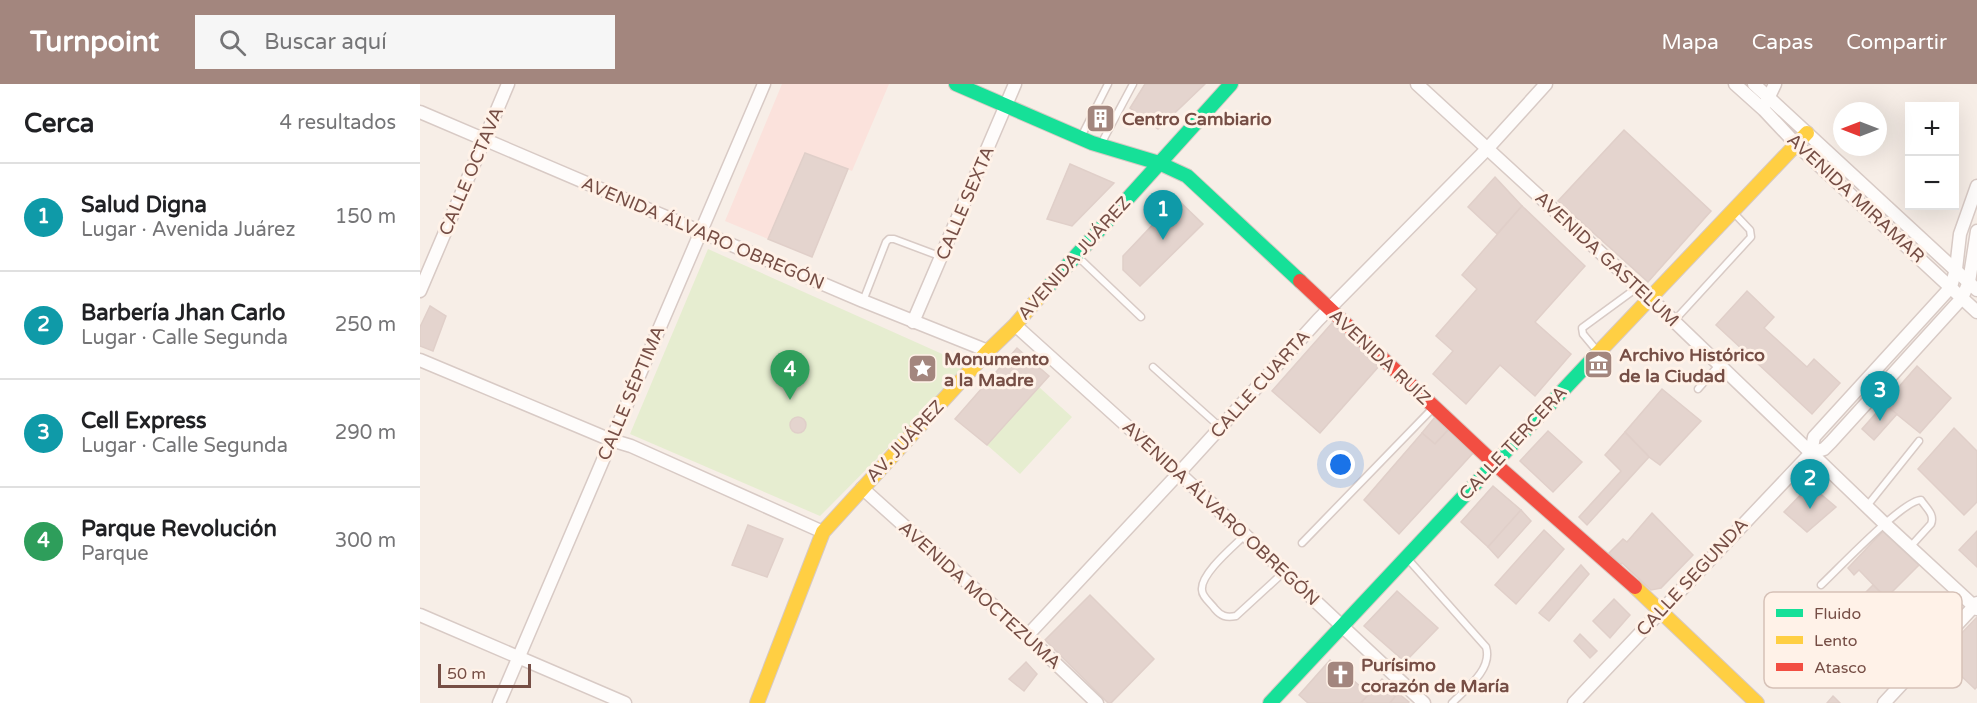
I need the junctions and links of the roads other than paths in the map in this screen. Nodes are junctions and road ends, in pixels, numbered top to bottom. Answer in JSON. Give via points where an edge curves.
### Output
{"nodes":[{"id":1,"x":508,"y":84,"type":"edge"},
{"id":2,"x":764,"y":84,"type":"edge"},
{"id":3,"x":956,"y":84,"type":"edge"},
{"id":4,"x":1015,"y":84,"type":"edge"},
{"id":5,"x":1108,"y":84,"type":"edge"},
{"id":6,"x":1133,"y":84,"type":"edge"},
{"id":7,"x":1230,"y":84,"type":"edge"},
{"id":8,"x":1417,"y":84,"type":"edge"},
{"id":9,"x":1546,"y":84,"type":"edge"},
{"id":10,"x":1735,"y":84,"type":"edge"},
{"id":11,"x":1754,"y":84,"type":"edge"},
{"id":12,"x":1774,"y":84,"type":"edge"},
{"id":13,"x":1769,"y":97,"type":"junction"},
{"id":14,"x":1006,"y":106,"type":"junction"},
{"id":15,"x":1764,"y":110,"type":"junction"},
{"id":16,"x":420,"y":112,"type":"edge"},
{"id":17,"x":1807,"y":133,"type":"junction"},
{"id":18,"x":1081,"y":138,"type":"junction"},
{"id":19,"x":485,"y":139,"type":"junction"},
{"id":20,"x":1100,"y":145,"type":"junction"},
{"id":21,"x":1797,"y":145,"type":"junction"},
{"id":22,"x":1488,"y":148,"type":"junction"},
{"id":23,"x":1159,"y":163,"type":"junction"},
{"id":24,"x":1977,"y":186,"type":"edge"},
{"id":25,"x":1733,"y":212,"type":"junction"},
{"id":26,"x":700,"y":231,"type":"junction"},
{"id":27,"x":1977,"y":231,"type":"edge"},
{"id":28,"x":1075,"y":255,"type":"junction"},
{"id":29,"x":942,"y":256,"type":"junction"},
{"id":30,"x":1956,"y":269,"type":"junction"},
{"id":31,"x":1973,"y":286,"type":"edge"},
{"id":32,"x":1638,"y":287,"type":"junction"},
{"id":33,"x":1951,"y":287,"type":"junction"},
{"id":34,"x":420,"y":291,"type":"edge"},
{"id":35,"x":1962,"y":298,"type":"junction"},
{"id":36,"x":1651,"y":299,"type":"junction"},
{"id":37,"x":863,"y":301,"type":"junction"},
{"id":38,"x":1329,"y":310,"type":"junction"},
{"id":39,"x":1977,"y":312,"type":"edge"},
{"id":40,"x":1141,"y":316,"type":"dead end"},
{"id":41,"x":1674,"y":321,"type":"junction"},
{"id":42,"x":913,"y":322,"type":"junction"},
{"id":43,"x":1015,"y":324,"type":"junction"},
{"id":44,"x":988,"y":351,"type":"junction"},
{"id":45,"x":1598,"y":353,"type":"junction"},
{"id":46,"x":420,"y":360,"type":"edge"},
{"id":47,"x":1719,"y":365,"type":"junction"},
{"id":48,"x":1153,"y":367,"type":"dead end"},
{"id":49,"x":1698,"y":389,"type":"dead end"},
{"id":50,"x":1434,"y":407,"type":"junction"},
{"id":51,"x":1221,"y":428,"type":"junction"},
{"id":52,"x":610,"y":440,"type":"junction"},
{"id":53,"x":1919,"y":441,"type":"dead end"},
{"id":54,"x":1811,"y":453,"type":"junction"},
{"id":55,"x":1494,"y":463,"type":"junction"},
{"id":56,"x":1179,"y":473,"type":"junction"},
{"id":57,"x":862,"y":488,"type":"junction"},
{"id":58,"x":1867,"y":506,"type":"junction"},
{"id":59,"x":1885,"y":524,"type":"junction"},
{"id":60,"x":823,"y":532,"type":"junction"},
{"id":61,"x":1245,"y":535,"type":"junction"},
{"id":62,"x":1302,"y":543,"type":"dead end"},
{"id":63,"x":1911,"y":546,"type":"junction"},
{"id":64,"x":1406,"y":558,"type":"junction"},
{"id":65,"x":1285,"y":572,"type":"junction"},
{"id":66,"x":1821,"y":585,"type":"dead end"},
{"id":67,"x":1961,"y":592,"type":"edge"},
{"id":68,"x":1962,"y":593,"type":"edge"},
{"id":69,"x":1976,"y":606,"type":"edge"},
{"id":70,"x":1661,"y":610,"type":"junction"},
{"id":71,"x":420,"y":615,"type":"edge"},
{"id":72,"x":1962,"y":621,"type":"edge"},
{"id":73,"x":1343,"y":626,"type":"junction"},
{"id":74,"x":1027,"y":636,"type":"junction"},
{"id":75,"x":519,"y":658,"type":"junction"},
{"id":76,"x":1898,"y":688,"type":"edge"},
{"id":77,"x":499,"y":703,"type":"edge"},
{"id":78,"x":625,"y":703,"type":"edge"},
{"id":79,"x":757,"y":703,"type":"edge"},
{"id":80,"x":1097,"y":703,"type":"edge"},
{"id":81,"x":1270,"y":703,"type":"edge"},
{"id":82,"x":1424,"y":703,"type":"edge"},
{"id":83,"x":1452,"y":703,"type":"edge"},
{"id":84,"x":1574,"y":703,"type":"edge"},
{"id":85,"x":1757,"y":703,"type":"edge"},
{"id":86,"x":1884,"y":703,"type":"edge"}],
"edges":[{"from":1,"to":19,"type":"street","name":"CALLE OCTAVA"},
{"from":2,"to":26,"type":"street","name":"CALLE SÉPTIMA"},
{"from":3,"to":14,"type":"street","name":"AVENIDA RUÍZ"},
{"from":4,"to":14,"type":"street","name":"CALLE SEXTA"},
{"from":5,"to":18,"type":"lane"},
{"from":6,"to":20,"type":"lane"},
{"from":7,"to":23,"type":"street"},
{"from":8,"to":22,"type":"street","name":"AVENIDA GASTELUM"},
{"from":9,"to":22,"type":"street","name":"CALLE CUARTA"},
{"from":10,"to":15,"type":"street","name":"AVENIDA MIRAMAR"},
{"from":11,"to":13,"type":"street","name":"AVENIDA MIRAMAR"},
{"from":12,"to":13,"type":"street"},
{"from":13,"to":15,"type":"street"},
{"from":13,"to":17,"type":"street","name":"AVENIDA MIRAMAR"},
{"from":14,"to":18,"type":"street","name":"AVENIDA RUÍZ"},
{"from":14,"to":29,"type":"street","name":"CALLE SEXTA"},
{"from":15,"to":21,"type":"street","name":"AVENIDA MIRAMAR"},
{"from":16,"to":19,"type":"street","name":"AVENIDA ÁLVARO OBREGÓN"},
{"from":17,"to":21,"type":"street","name":"CALLE TERCERA"},
{"from":17,"to":30,"type":"street","name":"AVENIDA MIRAMAR"},
{"from":18,"to":20,"type":"street","name":"AVENIDA RUÍZ"},
{"from":19,"to":26,"type":"street","name":"AVENIDA ÁLVARO OBREGÓN"},
{"from":19,"to":34,"type":"street","name":"CALLE OCTAVA"},
{"from":20,"to":23,"type":"street","name":"AVENIDA RUÍZ"},
{"from":21,"to":25,"type":"street","name":"CALLE TERCERA"},
{"from":21,"to":33,"type":"street","name":"AVENIDA MIRAMAR"},
{"from":22,"to":32,"type":"street","name":"AVENIDA GASTELUM"},
{"from":22,"to":38,"type":"street","name":"CALLE CUARTA"},
{"from":23,"to":28,"type":"street","name":"AVENIDA JUÁREZ"},
{"from":23,"to":38,"type":"street","name":"AVENIDA RUÍZ","via":[[1187,176]]},
{"from":24,"to":30,"type":"street","name":"CALLE SEGUNDA","via":[[1960,234]]},
{"from":25,"to":36,"type":"street","name":"CALLE TERCERA"},
{"from":25,"to":41,"type":"lane","via":[[1750,230],[1751,237]]},
{"from":26,"to":37,"type":"street","name":"AVENIDA ÁLVARO OBREGÓN"},
{"from":26,"to":52,"type":"street","name":"CALLE SÉPTIMA"},
{"from":27,"to":31,"type":"street","name":"CALLE SEGUNDA"},
{"from":28,"to":40,"type":"lane"},
{"from":28,"to":43,"type":"street","name":"AVENIDA JUÁREZ"},
{"from":29,"to":37,"type":"lane","via":[[890,238],[885,242]]},
{"from":29,"to":42,"type":"street","name":"CALLE SEXTA"},
{"from":30,"to":31,"type":"street","name":"AVENIDA MIRAMAR"},
{"from":30,"to":33,"type":"street","name":"CALLE SEGUNDA"},
{"from":31,"to":35,"type":"street","name":"CALLE SEGUNDA"},
{"from":32,"to":36,"type":"street","name":"AVENIDA GASTELUM"},
{"from":32,"to":45,"type":"lane","via":[[1582,328]]},
{"from":33,"to":35,"type":"street","name":"AVENIDA MIRAMAR"},
{"from":33,"to":54,"type":"street","name":"CALLE SEGUNDA","via":[[1814,437]]},
{"from":35,"to":39,"type":"street","name":"AVENIDA MIRAMAR"},
{"from":35,"to":54,"type":"street","name":"CALLE SEGUNDA","via":[[1831,442]]},
{"from":36,"to":41,"type":"street","name":"AVENIDA GASTELUM"},
{"from":36,"to":45,"type":"street","name":"CALLE TERCERA"},
{"from":37,"to":42,"type":"street","name":"AVENIDA ÁLVARO OBREGÓN"},
{"from":38,"to":50,"type":"street","name":"AVENIDA RUÍZ"},
{"from":38,"to":51,"type":"street","name":"CALLE CUARTA"},
{"from":41,"to":47,"type":"street","name":"AVENIDA GASTELUM"},
{"from":42,"to":44,"type":"street","name":"AVENIDA ÁLVARO OBREGÓN"},
{"from":43,"to":44,"type":"street","name":"AVENIDA JUÁREZ"},
{"from":43,"to":56,"type":"street","name":"AVENIDA ÁLVARO OBREGÓN"},
{"from":44,"to":57,"type":"street","name":"AV. JUÁREZ"},
{"from":45,"to":55,"type":"street","name":"CALLE TERCERA"},
{"from":46,"to":52,"type":"street"},
{"from":47,"to":49,"type":"lane"},
{"from":47,"to":54,"type":"street","name":"AVENIDA GASTELUM"},
{"from":48,"to":51,"type":"lane"},
{"from":50,"to":55,"type":"street","name":"AVENIDA RUÍZ"},
{"from":50,"to":62,"type":"lane"},
{"from":51,"to":56,"type":"street","name":"CALLE CUARTA"},
{"from":52,"to":60,"type":"street"},
{"from":52,"to":75,"type":"street","name":"CALLE SÉPTIMA"},
{"from":53,"to":58,"type":"lane"},
{"from":54,"to":58,"type":"street","name":"AVENIDA GASTELUM"},
{"from":54,"to":70,"type":"street","name":"CALLE SEGUNDA"},
{"from":55,"to":64,"type":"street","name":"CALLE TERCERA"},
{"from":55,"to":70,"type":"street","name":"AVENIDA RUÍZ"},
{"from":56,"to":61,"type":"street","name":"AVENIDA ÁLVARO OBREGÓN"},
{"from":56,"to":74,"type":"street","name":"CALLE CUARTA"},
{"from":57,"to":60,"type":"street","name":"AV. JUÁREZ"},
{"from":57,"to":74,"type":"street","name":"AVENIDA MOCTEZUMA"},
{"from":58,"to":59,"type":"street","name":"AVENIDA GASTELUM"},
{"from":59,"to":63,"type":"street","name":"AVENIDA GASTELUM"},
{"from":59,"to":63,"type":"lane","via":[[1914,501],[1921,501],[1933,519]]},
{"from":59,"to":66,"type":"lane"},
{"from":60,"to":79,"type":"street"},
{"from":61,"to":65,"type":"street","name":"AVENIDA ÁLVARO OBREGÓN"},
{"from":61,"to":65,"type":"lane","via":[[1202,582],[1202,593],[1220,614],[1236,616]]},
{"from":63,"to":67,"type":"street","name":"AVENIDA GASTELUM"},
{"from":64,"to":73,"type":"street","name":"CALLE TERCERA"},
{"from":64,"to":83,"type":"lane","via":[[1488,653],[1484,669]]},
{"from":65,"to":73,"type":"street","name":"AVENIDA ÁLVARO OBREGÓN"},
{"from":68,"to":69,"type":"street","name":"AVENIDA GASTELUM"},
{"from":69,"to":72,"type":"street"},
{"from":70,"to":84,"type":"street","name":"CALLE SEGUNDA"},
{"from":70,"to":85,"type":"street","name":"AVENIDA RUÍZ"},
{"from":71,"to":75,"type":"street"},
{"from":73,"to":81,"type":"street","name":"CALLE TERCERA"},
{"from":73,"to":82,"type":"street","name":"AVENIDA ÁLVARO OBREGÓN"},
{"from":74,"to":80,"type":"street","name":"AVENIDA MOCTEZUMA"},
{"from":75,"to":77,"type":"street","name":"CALLE SÉPTIMA"},
{"from":75,"to":78,"type":"street"},
{"from":76,"to":86,"type":"street"}]}
